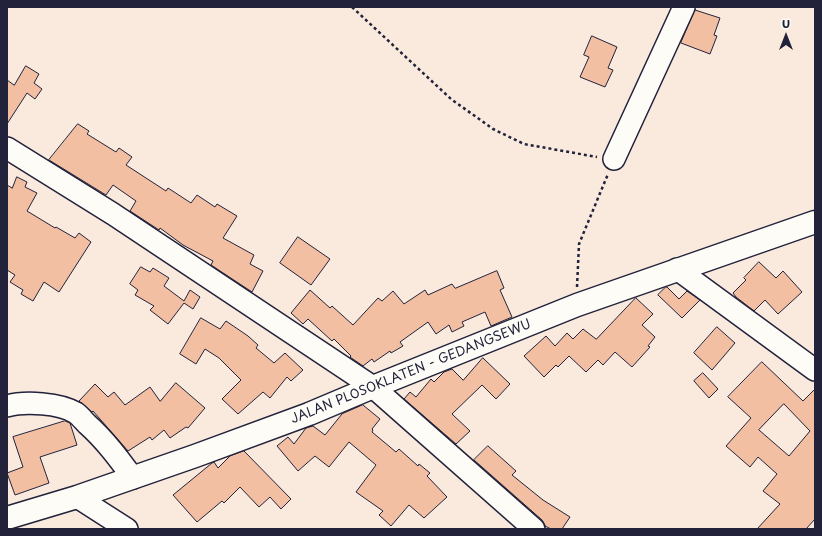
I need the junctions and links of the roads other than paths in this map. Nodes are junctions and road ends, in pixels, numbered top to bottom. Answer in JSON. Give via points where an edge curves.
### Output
{"nodes":[{"id":1,"x":684,"y":7,"type":"edge"},
{"id":2,"x":7,"y":148,"type":"edge"},
{"id":3,"x":614,"y":159,"type":"road end"},
{"id":4,"x":815,"y":222,"type":"edge"},
{"id":5,"x":677,"y":269,"type":"junction"},
{"id":6,"x":815,"y":370,"type":"edge"},
{"id":7,"x":373,"y":387,"type":"junction"},
{"id":8,"x":7,"y":406,"type":"edge"},
{"id":9,"x":133,"y":478,"type":"junction"},
{"id":10,"x":77,"y":497,"type":"junction"},
{"id":11,"x":7,"y":518,"type":"edge"},
{"id":12,"x":127,"y":529,"type":"edge"},
{"id":13,"x":534,"y":529,"type":"edge"}],
"edges":[{"from":1,"to":3,"type":"street"},
{"from":2,"to":7,"type":"street","via":[[113,214]]},
{"from":4,"to":5,"type":"main road","name":"JALAN PLOSOKLATEN - GEDANGSEWU"},
{"from":5,"to":6,"type":"street"},
{"from":5,"to":7,"type":"main road","name":"JALAN PLOSOKLATEN - GEDANGSEWU","via":[[577,305]]},
{"from":7,"to":9,"type":"main road","name":"JALAN PLOSOKLATEN - GEDANGSEWU","via":[[309,414]]},
{"from":7,"to":13,"type":"street"},
{"from":8,"to":9,"type":"street","via":[[37,404],[76,413],[99,435]]},
{"from":9,"to":10,"type":"main road","name":"JALAN PLOSOKLATEN - GEDANGSEWU"},
{"from":10,"to":11,"type":"main road","name":"JALAN PLOSOKLATEN - GEDANGSEWU"},
{"from":10,"to":12,"type":"street"}]}
